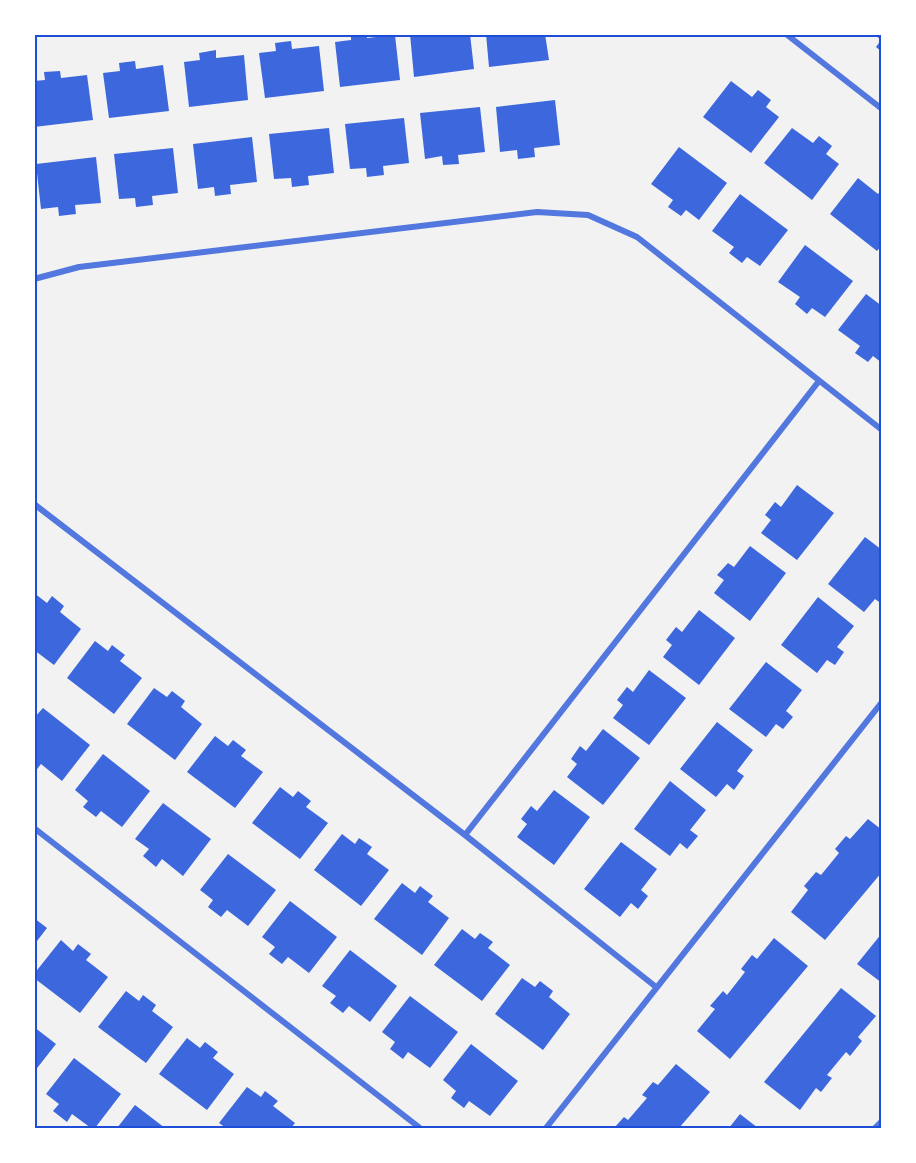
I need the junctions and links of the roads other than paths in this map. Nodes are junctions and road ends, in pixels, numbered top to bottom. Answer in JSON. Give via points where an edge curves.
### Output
{"nodes":[{"id":1,"x":786,"y":34,"type":"edge"},
{"id":2,"x":882,"y":109,"type":"edge"},
{"id":3,"x":34,"y":279,"type":"edge"},
{"id":4,"x":819,"y":381,"type":"junction"},
{"id":5,"x":882,"y":430,"type":"edge"},
{"id":6,"x":34,"y":504,"type":"edge"},
{"id":7,"x":882,"y":702,"type":"edge"},
{"id":8,"x":34,"y":828,"type":"edge"},
{"id":9,"x":465,"y":835,"type":"junction"},
{"id":10,"x":656,"y":987,"type":"junction"},
{"id":11,"x":882,"y":1121,"type":"edge"},
{"id":12,"x":420,"y":1128,"type":"edge"},
{"id":13,"x":546,"y":1128,"type":"edge"},
{"id":14,"x":875,"y":1128,"type":"edge"}],
"edges":[{"from":1,"to":2,"type":"street"},
{"from":3,"to":4,"type":"street","via":[[79,267],[537,212],[588,215],[637,237]]},
{"from":4,"to":5,"type":"street"},
{"from":4,"to":9,"type":"street"},
{"from":6,"to":9,"type":"street"},
{"from":7,"to":10,"type":"street"},
{"from":8,"to":12,"type":"street"},
{"from":9,"to":10,"type":"street"},
{"from":10,"to":13,"type":"street"},
{"from":11,"to":14,"type":"street"}]}
